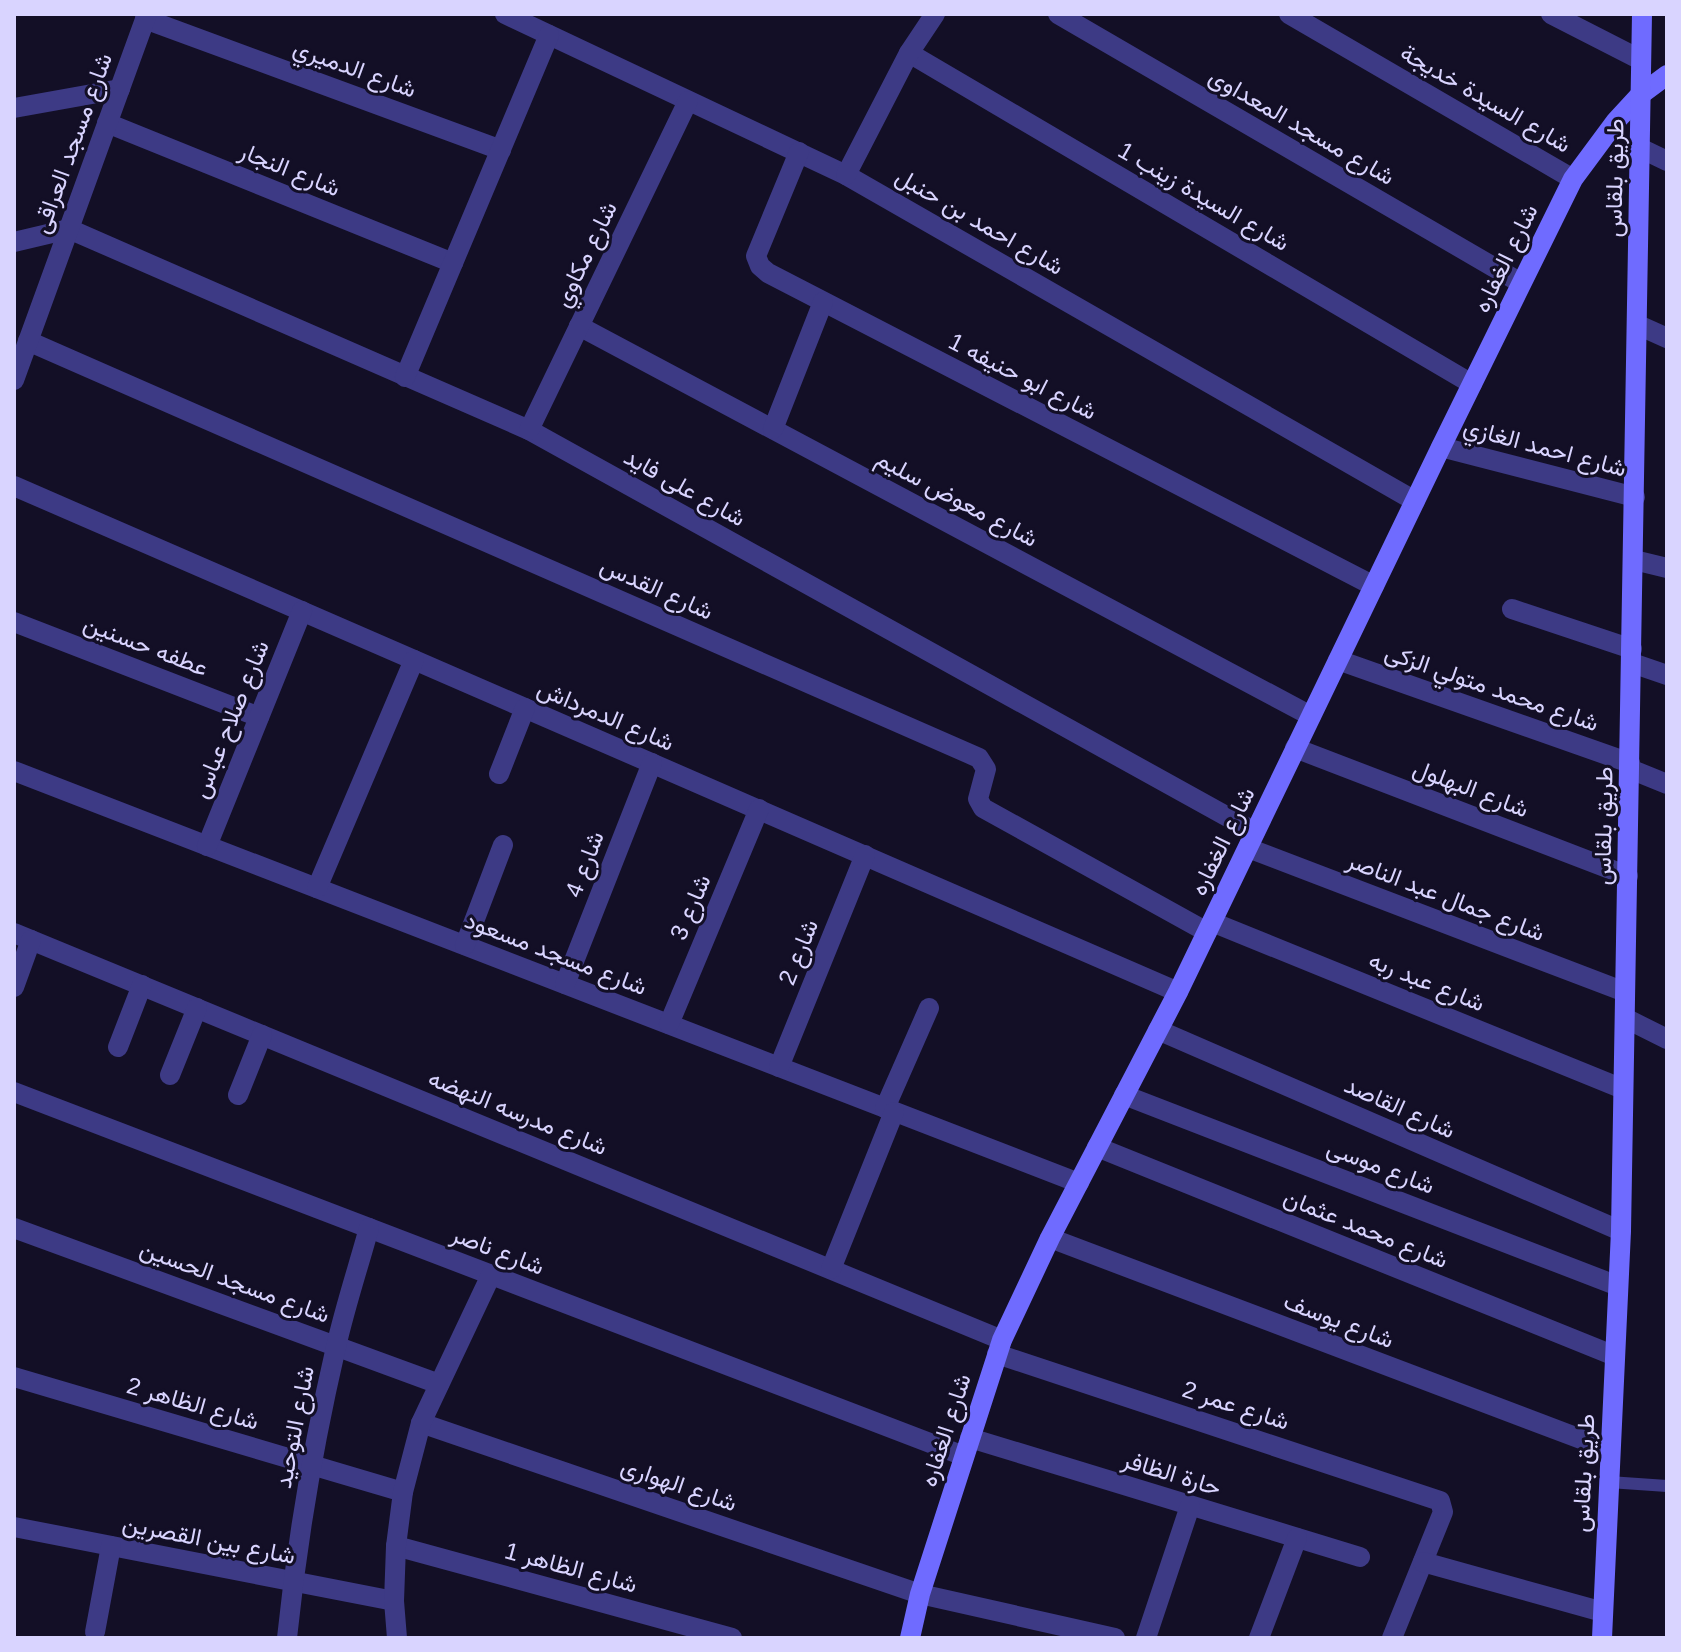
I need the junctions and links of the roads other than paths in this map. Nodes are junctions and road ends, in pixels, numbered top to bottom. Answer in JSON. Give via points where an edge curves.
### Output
{"nodes":[{"id":1,"x":505,"y":14,"type":"edge"},
{"id":2,"x":935,"y":14,"type":"edge"},
{"id":3,"x":1058,"y":14,"type":"edge"},
{"id":4,"x":1289,"y":14,"type":"edge"},
{"id":5,"x":1551,"y":14,"type":"edge"},
{"id":6,"x":1642,"y":14,"type":"edge"},
{"id":7,"x":146,"y":16,"type":"edge"},
{"id":8,"x":549,"y":35,"type":"junction"},
{"id":9,"x":909,"y":53,"type":"junction"},
{"id":10,"x":1641,"y":60,"type":"junction"},
{"id":11,"x":1667,"y":75,"type":"edge"},
{"id":12,"x":120,"y":89,"type":"junction"},
{"id":13,"x":1640,"y":95,"type":"junction"},
{"id":14,"x":688,"y":101,"type":"junction"},
{"id":15,"x":14,"y":108,"type":"edge"},
{"id":16,"x":107,"y":123,"type":"junction"},
{"id":17,"x":1640,"y":148,"type":"junction"},
{"id":18,"x":501,"y":150,"type":"junction"},
{"id":19,"x":799,"y":152,"type":"junction"},
{"id":20,"x":1667,"y":161,"type":"edge"},
{"id":21,"x":846,"y":175,"type":"junction"},
{"id":22,"x":1573,"y":179,"type":"junction"},
{"id":23,"x":69,"y":229,"type":"junction"},
{"id":24,"x":14,"y":242,"type":"edge"},
{"id":25,"x":453,"y":263,"type":"junction"},
{"id":26,"x":1521,"y":283,"type":"junction"},
{"id":27,"x":823,"y":302,"type":"junction"},
{"id":28,"x":1638,"y":325,"type":"junction"},
{"id":29,"x":579,"y":326,"type":"junction"},
{"id":30,"x":1667,"y":338,"type":"edge"},
{"id":31,"x":28,"y":341,"type":"junction"},
{"id":32,"x":405,"y":377,"type":"junction"},
{"id":33,"x":14,"y":380,"type":"edge"},
{"id":34,"x":1472,"y":384,"type":"junction"},
{"id":35,"x":773,"y":429,"type":"junction"},
{"id":36,"x":529,"y":430,"type":"junction"},
{"id":37,"x":1441,"y":447,"type":"junction"},
{"id":38,"x":14,"y":486,"type":"edge"},
{"id":39,"x":1635,"y":497,"type":"junction"},
{"id":40,"x":1415,"y":501,"type":"junction"},
{"id":41,"x":1634,"y":560,"type":"junction"},
{"id":42,"x":1667,"y":568,"type":"edge"},
{"id":43,"x":1374,"y":586,"type":"junction"},
{"id":44,"x":1512,"y":609,"type":"dead end"},
{"id":45,"x":302,"y":611,"type":"junction"},
{"id":46,"x":14,"y":622,"type":"edge"},
{"id":47,"x":1632,"y":656,"type":"junction"},
{"id":48,"x":414,"y":660,"type":"junction"},
{"id":49,"x":1338,"y":660,"type":"junction"},
{"id":50,"x":1667,"y":675,"type":"edge"},
{"id":51,"x":525,"y":708,"type":"junction"},
{"id":52,"x":1311,"y":716,"type":"junction"},
{"id":53,"x":259,"y":717,"type":"junction"},
{"id":54,"x":1295,"y":748,"type":"junction"},
{"id":55,"x":652,"y":763,"type":"junction"},
{"id":56,"x":1630,"y":766,"type":"junction"},
{"id":57,"x":14,"y":771,"type":"edge"},
{"id":58,"x":499,"y":774,"type":"dead end"},
{"id":59,"x":1667,"y":784,"type":"edge"},
{"id":60,"x":759,"y":809,"type":"junction"},
{"id":61,"x":1251,"y":840,"type":"junction"},
{"id":62,"x":503,"y":845,"type":"dead end"},
{"id":63,"x":207,"y":846,"type":"junction"},
{"id":64,"x":865,"y":855,"type":"junction"},
{"id":65,"x":1628,"y":876,"type":"junction"},
{"id":66,"x":317,"y":888,"type":"junction"},
{"id":67,"x":1209,"y":927,"type":"junction"},
{"id":68,"x":23,"y":936,"type":"edge"},
{"id":69,"x":465,"y":945,"type":"junction"},
{"id":70,"x":565,"y":984,"type":"junction"},
{"id":71,"x":142,"y":985,"type":"junction"},
{"id":72,"x":14,"y":987,"type":"edge"},
{"id":73,"x":1178,"y":992,"type":"junction"},
{"id":74,"x":1625,"y":992,"type":"junction"},
{"id":75,"x":197,"y":1008,"type":"junction"},
{"id":76,"x":929,"y":1008,"type":"dead end"},
{"id":77,"x":1625,"y":1018,"type":"junction"},
{"id":78,"x":669,"y":1024,"type":"junction"},
{"id":79,"x":1158,"y":1030,"type":"junction"},
{"id":80,"x":262,"y":1035,"type":"junction"},
{"id":81,"x":1667,"y":1039,"type":"edge"},
{"id":82,"x":118,"y":1047,"type":"dead end"},
{"id":83,"x":779,"y":1067,"type":"junction"},
{"id":84,"x":170,"y":1075,"type":"dead end"},
{"id":85,"x":1623,"y":1089,"type":"junction"},
{"id":86,"x":14,"y":1092,"type":"edge"},
{"id":87,"x":238,"y":1095,"type":"dead end"},
{"id":88,"x":1124,"y":1095,"type":"junction"},
{"id":89,"x":889,"y":1110,"type":"junction"},
{"id":90,"x":1097,"y":1147,"type":"junction"},
{"id":91,"x":1079,"y":1183,"type":"junction"},
{"id":92,"x":14,"y":1228,"type":"edge"},
{"id":93,"x":369,"y":1228,"type":"junction"},
{"id":94,"x":1621,"y":1231,"type":"junction"},
{"id":95,"x":1050,"y":1238,"type":"junction"},
{"id":96,"x":831,"y":1269,"type":"junction"},
{"id":97,"x":491,"y":1275,"type":"junction"},
{"id":98,"x":1618,"y":1286,"type":"junction"},
{"id":99,"x":336,"y":1346,"type":"junction"},
{"id":100,"x":999,"y":1347,"type":"junction"},
{"id":101,"x":1615,"y":1356,"type":"junction"},
{"id":102,"x":14,"y":1377,"type":"edge"},
{"id":103,"x":439,"y":1384,"type":"junction"},
{"id":104,"x":421,"y":1423,"type":"junction"},
{"id":105,"x":967,"y":1447,"type":"junction"},
{"id":106,"x":1610,"y":1450,"type":"junction"},
{"id":107,"x":313,"y":1465,"type":"junction"},
{"id":108,"x":1609,"y":1482,"type":"junction"},
{"id":109,"x":1667,"y":1486,"type":"edge"},
{"id":110,"x":403,"y":1492,"type":"junction"},
{"id":111,"x":1190,"y":1506,"type":"junction"},
{"id":112,"x":14,"y":1527,"type":"edge"},
{"id":113,"x":1297,"y":1538,"type":"junction"},
{"id":114,"x":111,"y":1546,"type":"junction"},
{"id":115,"x":396,"y":1546,"type":"junction"},
{"id":116,"x":1360,"y":1557,"type":"dead end"},
{"id":117,"x":1423,"y":1562,"type":"junction"},
{"id":118,"x":293,"y":1582,"type":"junction"},
{"id":119,"x":920,"y":1594,"type":"junction"},
{"id":120,"x":394,"y":1601,"type":"junction"},
{"id":121,"x":1603,"y":1612,"type":"junction"},
{"id":122,"x":95,"y":1632,"type":"dead end"},
{"id":123,"x":287,"y":1638,"type":"edge"},
{"id":124,"x":397,"y":1638,"type":"edge"},
{"id":125,"x":732,"y":1638,"type":"edge"},
{"id":126,"x":910,"y":1638,"type":"edge"},
{"id":127,"x":1115,"y":1638,"type":"edge"},
{"id":128,"x":1146,"y":1638,"type":"edge"},
{"id":129,"x":1259,"y":1638,"type":"edge"},
{"id":130,"x":1392,"y":1638,"type":"edge"},
{"id":131,"x":1602,"y":1638,"type":"edge"}],
"edges":[{"from":1,"to":8,"type":"street","name":"شارع احمد بن حنبل"},
{"from":2,"to":9,"type":"street"},
{"from":3,"to":26,"type":"street","name":"شارع مسجد المعداوى"},
{"from":4,"to":22,"type":"street","name":"شارع السيدة خديجة"},
{"from":5,"to":10,"type":"street"},
{"from":6,"to":10,"type":"street","name":"طريق بلقاس"},
{"from":7,"to":12,"type":"street","name":"شارع مسجد العراقى"},
{"from":7,"to":18,"type":"street","name":"شارع الدميري"},
{"from":8,"to":14,"type":"street","name":"شارع احمد بن حنبل"},
{"from":8,"to":18,"type":"street"},
{"from":9,"to":21,"type":"street"},
{"from":9,"to":34,"type":"street","name":"شارع السيدة زينب 1"},
{"from":10,"to":13,"type":"street","name":"طريق بلقاس"},
{"from":11,"to":13,"type":"street","name":"شارع الغفاره"},
{"from":12,"to":15,"type":"street"},
{"from":12,"to":16,"type":"street","name":"شارع مسجد العراقى"},
{"from":13,"to":17,"type":"street","name":"طريق بلقاس"},
{"from":13,"to":22,"type":"street","name":"شارع الغفاره"},
{"from":14,"to":19,"type":"street","name":"شارع احمد بن حنبل"},
{"from":14,"to":29,"type":"street","name":"شارع مكاوي"},
{"from":16,"to":23,"type":"street","name":"شارع مسجد العراقى"},
{"from":16,"to":25,"type":"street","name":"شارع النجار"},
{"from":17,"to":20,"type":"street"},
{"from":17,"to":28,"type":"street","name":"طريق بلقاس"},
{"from":18,"to":25,"type":"street"},
{"from":19,"to":21,"type":"street","name":"شارع احمد بن حنبل"},
{"from":19,"to":27,"type":"street","name":"شارع ابو حنيفه 1","via":[[756,256],[768,273]]},
{"from":21,"to":40,"type":"street","name":"شارع احمد بن حنبل"},
{"from":22,"to":26,"type":"street","name":"شارع الغفاره"},
{"from":23,"to":24,"type":"street"},
{"from":23,"to":31,"type":"street","name":"شارع مسجد العراقى"},
{"from":23,"to":32,"type":"street","name":"شارع على فايد"},
{"from":25,"to":32,"type":"street"},
{"from":26,"to":34,"type":"street","name":"شارع الغفاره"},
{"from":27,"to":35,"type":"street"},
{"from":27,"to":43,"type":"street","name":"شارع ابو حنيفه 1"},
{"from":28,"to":30,"type":"street"},
{"from":28,"to":39,"type":"street","name":"طريق بلقاس"},
{"from":29,"to":35,"type":"street","name":"شارع معوض سليم"},
{"from":29,"to":36,"type":"street","name":"شارع مكاوي"},
{"from":31,"to":33,"type":"street","name":"شارع مسجد العراقى"},
{"from":31,"to":67,"type":"street","name":"شارع القدس","via":[[979,758],[986,769],[978,799],[983,808]]},
{"from":32,"to":36,"type":"street","name":"شارع على فايد"},
{"from":34,"to":37,"type":"street","name":"شارع الغفاره"},
{"from":35,"to":52,"type":"street","name":"شارع معوض سليم"},
{"from":36,"to":61,"type":"street","name":"شارع على فايد"},
{"from":37,"to":39,"type":"street","name":"شارع احمد الغازي"},
{"from":37,"to":40,"type":"street","name":"شارع الغفاره"},
{"from":38,"to":45,"type":"street","name":"شارع الدمرداش"},
{"from":39,"to":41,"type":"street","name":"طريق بلقاس"},
{"from":40,"to":43,"type":"street","name":"شارع الغفاره"},
{"from":41,"to":42,"type":"street"},
{"from":41,"to":47,"type":"street","name":"طريق بلقاس"},
{"from":43,"to":49,"type":"street","name":"شارع الغفاره"},
{"from":44,"to":47,"type":"street"},
{"from":45,"to":48,"type":"street","name":"شارع الدمرداش"},
{"from":45,"to":53,"type":"street","name":"شارع صلاح عباس"},
{"from":46,"to":53,"type":"street","name":"عطفه حسنين"},
{"from":47,"to":50,"type":"street"},
{"from":47,"to":56,"type":"street","name":"طريق بلقاس"},
{"from":48,"to":51,"type":"street","name":"شارع الدمرداش"},
{"from":48,"to":66,"type":"street"},
{"from":49,"to":52,"type":"street","name":"شارع الغفاره"},
{"from":49,"to":56,"type":"street","name":"شارع محمد متولي الزكى"},
{"from":51,"to":55,"type":"street","name":"شارع الدمرداش"},
{"from":51,"to":58,"type":"street"},
{"from":52,"to":54,"type":"street","name":"شارع الغفاره"},
{"from":53,"to":63,"type":"street","name":"شارع صلاح عباس"},
{"from":54,"to":61,"type":"street","name":"شارع الغفاره"},
{"from":54,"to":65,"type":"street","name":"شارع البهلول"},
{"from":55,"to":60,"type":"street","name":"شارع الدمرداش"},
{"from":55,"to":70,"type":"street","name":"شارع 4"},
{"from":56,"to":59,"type":"street","name":"شارع محمد متولي الزكى"},
{"from":56,"to":65,"type":"street","name":"طريق بلقاس"},
{"from":57,"to":63,"type":"street","name":"شارع مسجد مسعود"},
{"from":60,"to":64,"type":"street","name":"شارع الدمرداش"},
{"from":60,"to":78,"type":"street","name":"شارع 3"},
{"from":61,"to":67,"type":"street","name":"شارع الغفاره"},
{"from":61,"to":74,"type":"street","name":"شارع جمال عبد الناصر"},
{"from":62,"to":69,"type":"street"},
{"from":63,"to":66,"type":"street","name":"شارع مسجد مسعود"},
{"from":64,"to":73,"type":"street","name":"شارع الدمرداش"},
{"from":64,"to":83,"type":"street","name":"شارع 2"},
{"from":65,"to":74,"type":"street","name":"طريق بلقاس"},
{"from":66,"to":69,"type":"street","name":"شارع مسجد مسعود"},
{"from":67,"to":73,"type":"street","name":"شارع الغفاره"},
{"from":67,"to":85,"type":"street","name":"شارع عبد ربه"},
{"from":68,"to":71,"type":"street","name":"شارع مدرسه النهضه"},
{"from":68,"to":72,"type":"street"},
{"from":69,"to":70,"type":"street","name":"شارع مسجد مسعود"},
{"from":70,"to":78,"type":"street","name":"شارع مسجد مسعود"},
{"from":71,"to":75,"type":"street","name":"شارع مدرسه النهضه"},
{"from":71,"to":82,"type":"street"},
{"from":73,"to":79,"type":"street","name":"شارع الغفاره"},
{"from":74,"to":77,"type":"street","name":"طريق بلقاس"},
{"from":75,"to":80,"type":"street","name":"شارع مدرسه النهضه"},
{"from":75,"to":84,"type":"street"},
{"from":76,"to":89,"type":"street"},
{"from":77,"to":81,"type":"street"},
{"from":77,"to":85,"type":"street","name":"طريق بلقاس"},
{"from":78,"to":83,"type":"street","name":"شارع مسجد مسعود"},
{"from":79,"to":88,"type":"street","name":"شارع الغفاره"},
{"from":79,"to":94,"type":"street","name":"شارع القاصد"},
{"from":80,"to":87,"type":"street"},
{"from":80,"to":96,"type":"street","name":"شارع مدرسه النهضه"},
{"from":83,"to":89,"type":"street","name":"شارع مسجد مسعود"},
{"from":85,"to":94,"type":"street","name":"طريق بلقاس"},
{"from":86,"to":93,"type":"street","name":"شارع ناصر"},
{"from":88,"to":90,"type":"street","name":"شارع الغفاره"},
{"from":88,"to":98,"type":"street","name":"شارع موسى"},
{"from":89,"to":91,"type":"street","name":"شارع مسجد مسعود"},
{"from":89,"to":96,"type":"street"},
{"from":90,"to":91,"type":"street","name":"شارع الغفاره"},
{"from":90,"to":101,"type":"street","name":"شارع محمد عثمان"},
{"from":91,"to":95,"type":"street","name":"شارع الغفاره"},
{"from":92,"to":99,"type":"street","name":"شارع مسجد الحسين"},
{"from":93,"to":97,"type":"street","name":"شارع ناصر"},
{"from":93,"to":99,"type":"street","name":"شارع التوحيد"},
{"from":94,"to":98,"type":"street","name":"طريق بلقاس"},
{"from":95,"to":100,"type":"street","name":"شارع الغفاره"},
{"from":95,"to":106,"type":"street","name":"شارع يوسف"},
{"from":96,"to":100,"type":"street","name":"شارع مدرسه النهضه"},
{"from":97,"to":103,"type":"street"},
{"from":97,"to":105,"type":"street","name":"شارع ناصر"},
{"from":98,"to":101,"type":"street","name":"طريق بلقاس"},
{"from":99,"to":103,"type":"street","name":"شارع مسجد الحسين"},
{"from":99,"to":107,"type":"street","name":"شارع التوحيد"},
{"from":100,"to":105,"type":"street","name":"شارع الغفاره"},
{"from":100,"to":117,"type":"street","name":"شارع عمر 2","via":[[1435,1498],[1443,1506],[1441,1518]]},
{"from":101,"to":106,"type":"street","name":"طريق بلقاس"},
{"from":102,"to":107,"type":"street","name":"شارع الظاهر 2"},
{"from":103,"to":104,"type":"street"},
{"from":104,"to":110,"type":"street"},
{"from":104,"to":119,"type":"street","name":"شارع الهوارى"},
{"from":105,"to":111,"type":"street","name":"حارة الظافر"},
{"from":105,"to":119,"type":"street","name":"شارع الغفاره"},
{"from":106,"to":108,"type":"street","name":"طريق بلقاس"},
{"from":107,"to":110,"type":"street","name":"شارع الظاهر 2"},
{"from":107,"to":118,"type":"street","name":"شارع التوحيد"},
{"from":108,"to":109,"type":"lane"},
{"from":108,"to":121,"type":"street","name":"طريق بلقاس"},
{"from":110,"to":115,"type":"street"},
{"from":111,"to":113,"type":"street","name":"حارة الظافر"},
{"from":111,"to":128,"type":"street"},
{"from":112,"to":114,"type":"street","name":"شارع بين القصرين"},
{"from":113,"to":116,"type":"street","name":"حارة الظافر"},
{"from":113,"to":129,"type":"street"},
{"from":114,"to":118,"type":"street","name":"شارع بين القصرين"},
{"from":114,"to":122,"type":"street"},
{"from":115,"to":120,"type":"street"},
{"from":115,"to":125,"type":"street","name":"شارع الظاهر 1"},
{"from":117,"to":121,"type":"street"},
{"from":117,"to":130,"type":"street"},
{"from":118,"to":120,"type":"street","name":"شارع بين القصرين"},
{"from":118,"to":123,"type":"street","name":"شارع التوحيد"},
{"from":119,"to":126,"type":"street","name":"شارع الغفاره"},
{"from":119,"to":127,"type":"street","name":"شارع الهوارى"},
{"from":120,"to":124,"type":"street"},
{"from":121,"to":131,"type":"street","name":"طريق بلقاس"}]}
